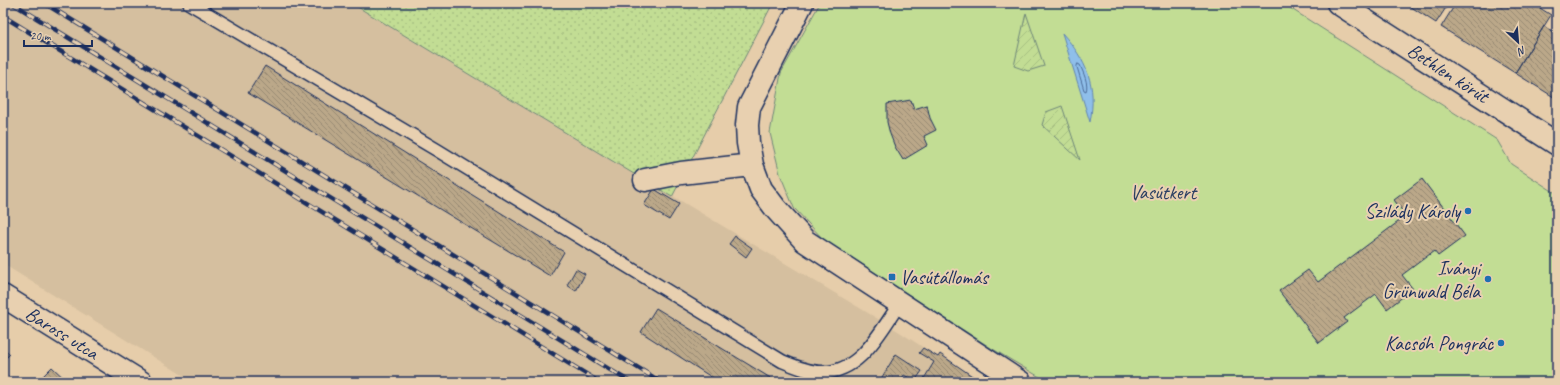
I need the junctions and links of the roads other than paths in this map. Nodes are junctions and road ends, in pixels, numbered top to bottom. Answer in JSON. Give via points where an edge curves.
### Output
{"nodes":[{"id":1,"x":189,"y":3,"type":"edge"},
{"id":2,"x":802,"y":3,"type":"edge"},
{"id":3,"x":1338,"y":3,"type":"edge"},
{"id":4,"x":1557,"y":144,"type":"edge"},
{"id":5,"x":752,"y":165,"type":"junction"},
{"id":6,"x":645,"y":180,"type":"dead end"},
{"id":7,"x":3,"y":296,"type":"edge"},
{"id":8,"x":900,"y":303,"type":"junction"},
{"id":9,"x":141,"y":382,"type":"edge"},
{"id":10,"x":1020,"y":382,"type":"edge"}],
"edges":[{"from":1,"to":8,"type":"lane","via":[[795,367],[820,372],[833,371],[852,363],[864,353]]},
{"from":2,"to":5,"type":"street","via":[[749,107],[747,125]]},
{"from":3,"to":4,"type":"street","name":"Bethlen körút"},
{"from":5,"to":6,"type":"street"},
{"from":5,"to":8,"type":"street","via":[[761,188],[805,241]]},
{"from":7,"to":9,"type":"street","name":"Baross utca"},
{"from":8,"to":10,"type":"street"}]}
